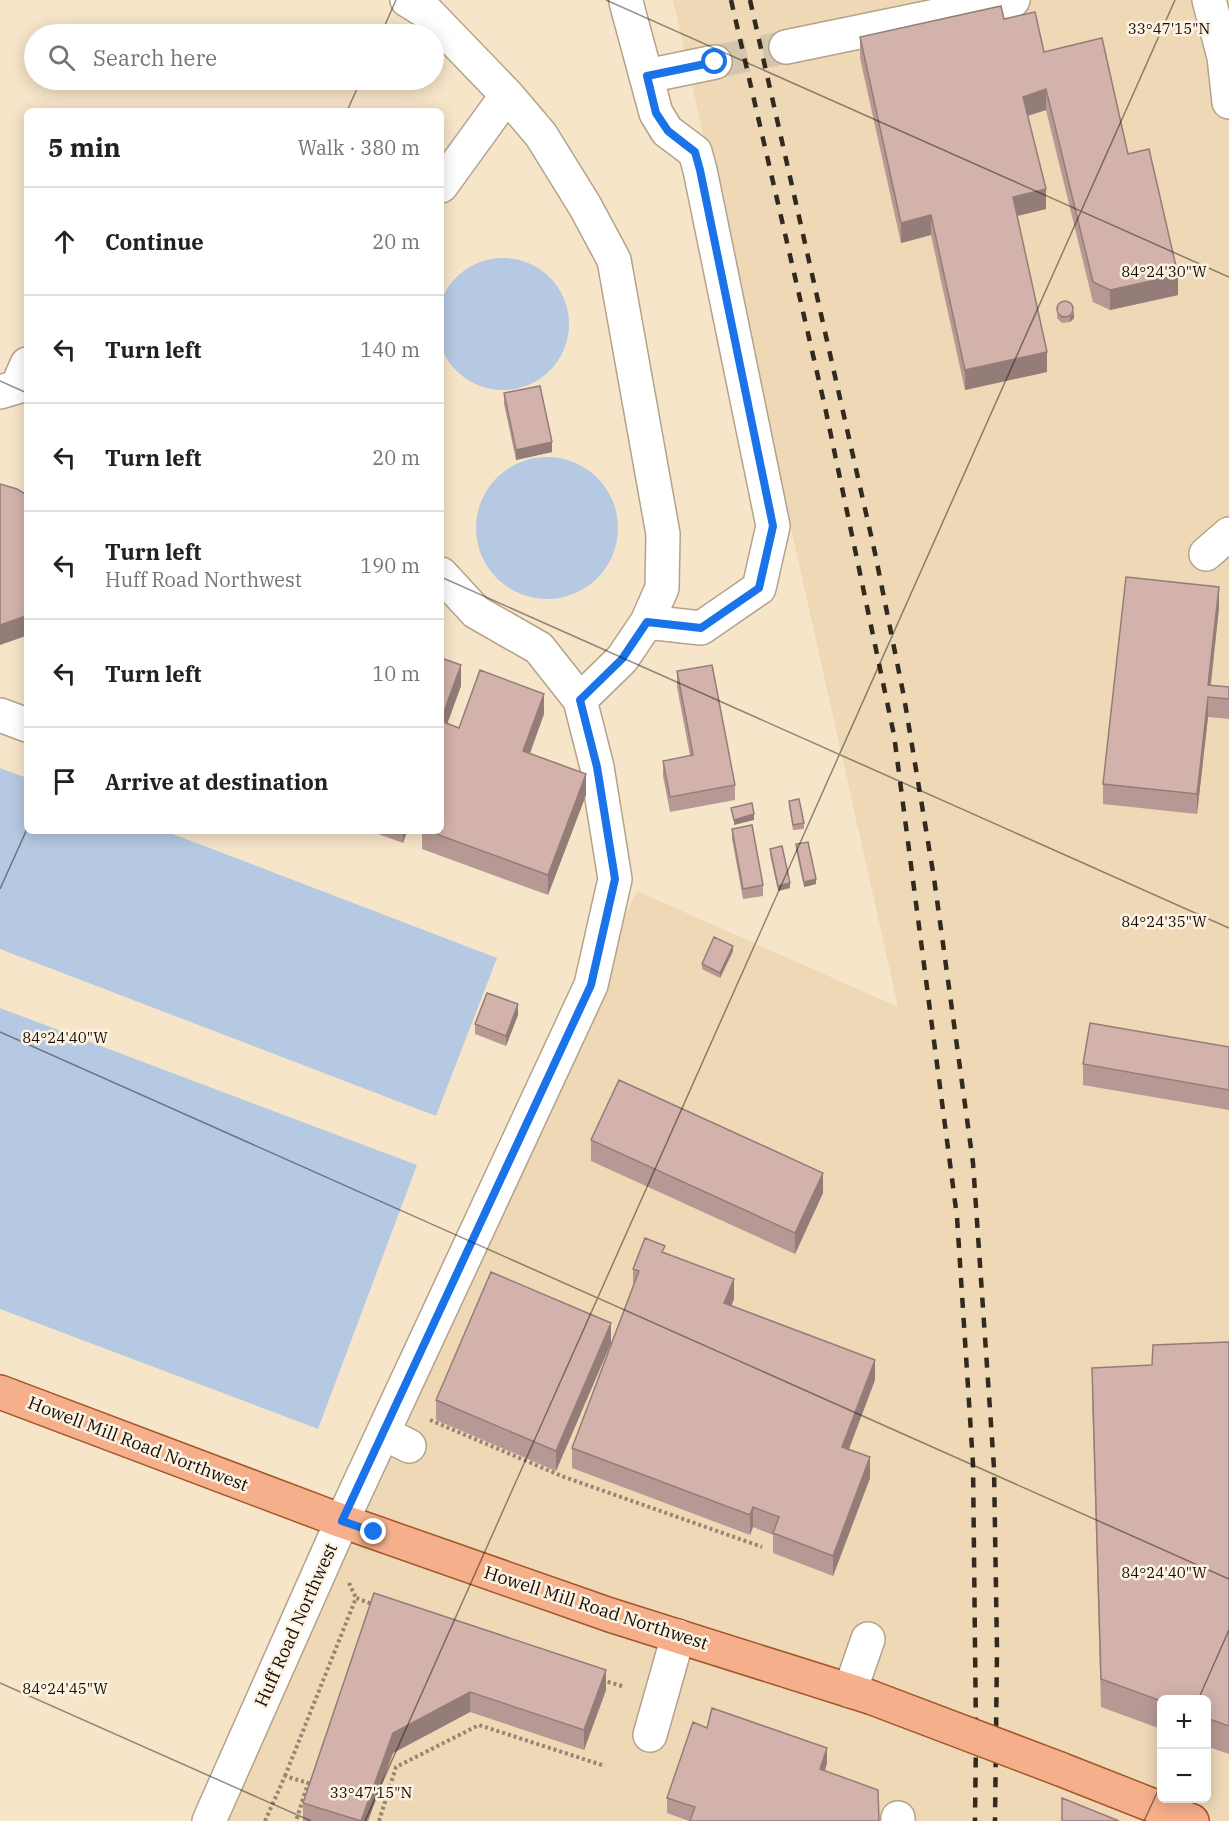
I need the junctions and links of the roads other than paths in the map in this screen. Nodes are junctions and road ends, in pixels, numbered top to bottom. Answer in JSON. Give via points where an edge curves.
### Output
{"nodes":[{"id":1,"x":407,"y":0,"type":"edge"},
{"id":2,"x":1013,"y":0,"type":"edge"},
{"id":3,"x":1209,"y":0,"type":"edge"},
{"id":4,"x":626,"y":2,"type":"dead end"},
{"id":5,"x":439,"y":24,"type":"edge"},
{"id":6,"x":444,"y":30,"type":"edge"},
{"id":7,"x":786,"y":47,"type":"tunnel mouth"},
{"id":8,"x":715,"y":62,"type":"tunnel mouth"},
{"id":9,"x":647,"y":76,"type":"junction"},
{"id":10,"x":507,"y":95,"type":"junction"},
{"id":11,"x":1229,"y":102,"type":"edge"},
{"id":12,"x":444,"y":182,"type":"edge"},
{"id":13,"x":24,"y":371,"type":"edge"},
{"id":14,"x":0,"y":392,"type":"edge"},
{"id":15,"x":444,"y":577,"type":"edge"},
{"id":16,"x":444,"y":601,"type":"edge"},
{"id":17,"x":476,"y":612,"type":"junction"},
{"id":18,"x":647,"y":622,"type":"junction"},
{"id":19,"x":580,"y":700,"type":"junction"},
{"id":20,"x":0,"y":715,"type":"edge"},
{"id":21,"x":24,"y":724,"type":"edge"},
{"id":22,"x":0,"y":1392,"type":"edge"},
{"id":23,"x":342,"y":1521,"type":"junction"},
{"id":24,"x":678,"y":1636,"type":"junction"},
{"id":25,"x":868,"y":1639,"type":"dead end"},
{"id":26,"x":860,"y":1694,"type":"junction"},
{"id":27,"x":650,"y":1735,"type":"dead end"},
{"id":28,"x":209,"y":1821,"type":"edge"},
{"id":29,"x":1192,"y":1821,"type":"edge"}],
"edges":[{"from":1,"to":5,"type":"street"},
{"from":2,"to":7,"type":"street"},
{"from":3,"to":11,"type":"street","via":[[1224,57]]},
{"from":4,"to":9,"type":"street"},
{"from":6,"to":10,"type":"street"},
{"from":8,"to":9,"type":"street"},
{"from":9,"to":18,"type":"street","via":[[656,113],[668,131],[695,152],[773,526],[759,588],[701,628]]},
{"from":10,"to":12,"type":"street"},
{"from":10,"to":18,"type":"street","via":[[541,135],[614,260],[663,534],[662,588]]},
{"from":13,"to":14,"type":"street","via":[[17,387]]},
{"from":15,"to":17,"type":"street","name":"Huff Road Northwest"},
{"from":16,"to":17,"type":"street"},
{"from":17,"to":19,"type":"street","name":"Huff Road Northwest","via":[[539,648]]},
{"from":18,"to":19,"type":"street","via":[[622,659]]},
{"from":19,"to":23,"type":"street","name":"Huff Road Northwest","via":[[597,767],[615,879],[591,985],[405,1432]]},
{"from":20,"to":21,"type":"street"},
{"from":22,"to":23,"type":"main road","name":"Howell Mill Road Northwest"},
{"from":23,"to":24,"type":"main road","name":"Howell Mill Road Northwest"},
{"from":23,"to":28,"type":"street","name":"Huff Road Northwest"},
{"from":24,"to":26,"type":"main road","name":"Howell Mill Road Northwest"},
{"from":24,"to":27,"type":"street"},
{"from":25,"to":26,"type":"street"},
{"from":26,"to":29,"type":"main road","name":"Howell Mill Road Northwest","bridge":true}]}
